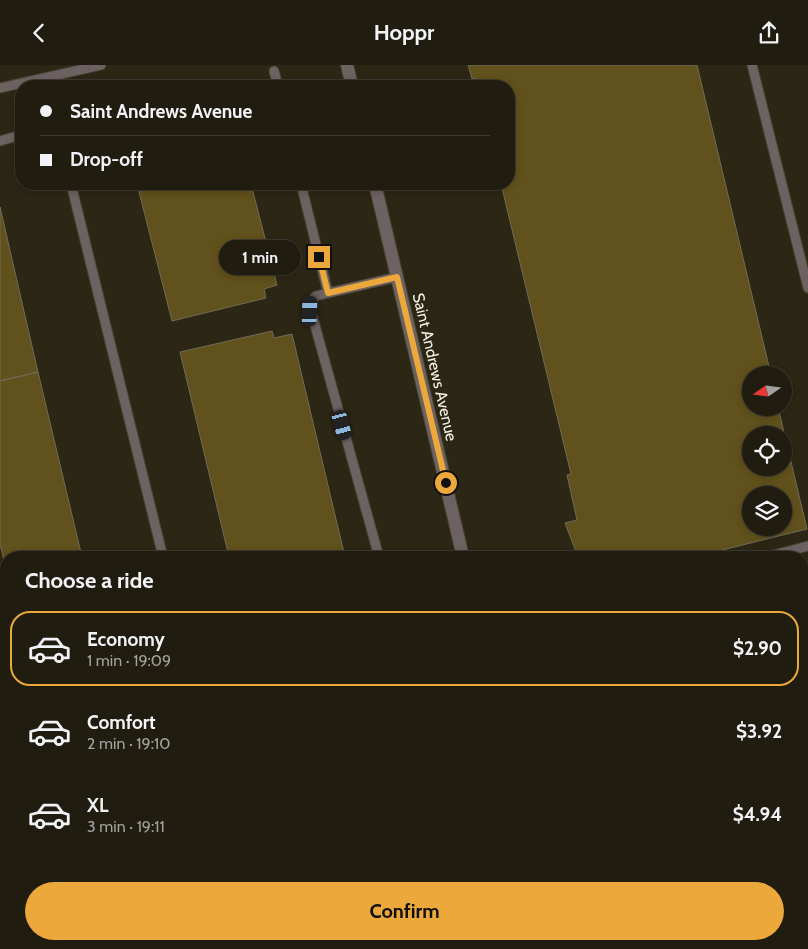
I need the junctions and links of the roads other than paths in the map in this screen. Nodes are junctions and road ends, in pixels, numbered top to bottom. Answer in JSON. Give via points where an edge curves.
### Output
{"nodes":[{"id":1,"x":102,"y":65,"type":"edge"},
{"id":2,"x":347,"y":65,"type":"edge"},
{"id":3,"x":752,"y":65,"type":"edge"},
{"id":4,"x":274,"y":71,"type":"dead end"},
{"id":5,"x":35,"y":80,"type":"edge"},
{"id":6,"x":276,"y":80,"type":"edge"},
{"id":7,"x":351,"y":80,"type":"edge"},
{"id":8,"x":15,"y":85,"type":"edge"},
{"id":9,"x":0,"y":88,"type":"edge"},
{"id":10,"x":15,"y":137,"type":"edge"},
{"id":11,"x":0,"y":141,"type":"edge"},
{"id":12,"x":72,"y":190,"type":"edge"},
{"id":13,"x":302,"y":190,"type":"edge"},
{"id":14,"x":376,"y":190,"type":"edge"},
{"id":15,"x":397,"y":277,"type":"junction"},
{"id":16,"x":808,"y":288,"type":"edge"},
{"id":17,"x":328,"y":293,"type":"junction"},
{"id":18,"x":808,"y":547,"type":"edge"},
{"id":19,"x":162,"y":551,"type":"edge"},
{"id":20,"x":377,"y":551,"type":"edge"},
{"id":21,"x":462,"y":551,"type":"edge"},
{"id":22,"x":791,"y":551,"type":"edge"}],
"edges":[{"from":1,"to":5,"type":"lane"},
{"from":2,"to":7,"type":"street"},
{"from":3,"to":16,"type":"lane"},
{"from":4,"to":6,"type":"lane"},
{"from":8,"to":9,"type":"lane"},
{"from":10,"to":11,"type":"lane"},
{"from":12,"to":19,"type":"lane"},
{"from":13,"to":17,"type":"lane"},
{"from":14,"to":15,"type":"street","name":"Saint Andrews Avenue"},
{"from":15,"to":17,"type":"lane"},
{"from":15,"to":21,"type":"street","name":"Saint Andrews Avenue"},
{"from":17,"to":20,"type":"lane","via":[[316,296],[311,301],[310,311]]},
{"from":18,"to":22,"type":"lane"}]}
